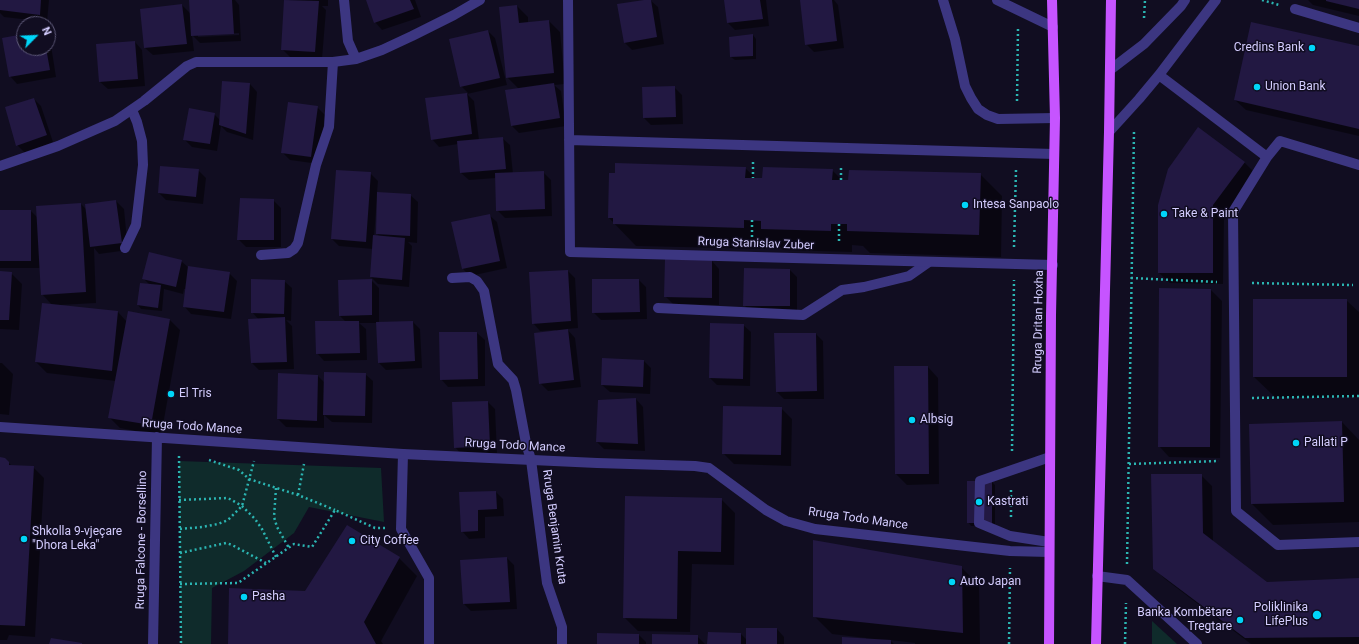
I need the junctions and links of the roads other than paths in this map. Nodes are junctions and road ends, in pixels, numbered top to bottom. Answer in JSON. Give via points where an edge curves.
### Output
{"nodes":[{"id":1,"x":344,"y":0,"type":"edge"},
{"id":2,"x":480,"y":0,"type":"edge"},
{"id":3,"x":568,"y":0,"type":"edge"},
{"id":4,"x":943,"y":0,"type":"edge"},
{"id":5,"x":997,"y":0,"type":"edge"},
{"id":6,"x":1052,"y":0,"type":"edge"},
{"id":7,"x":1111,"y":0,"type":"edge"},
{"id":8,"x":1185,"y":0,"type":"edge"},
{"id":9,"x":1216,"y":0,"type":"edge"},
{"id":10,"x":1295,"y":9,"type":"dead end"},
{"id":11,"x":1053,"y":26,"type":"junction"},
{"id":12,"x":1359,"y":28,"type":"edge"},
{"id":13,"x":356,"y":59,"type":"junction"},
{"id":14,"x":333,"y":62,"type":"junction"},
{"id":15,"x":1110,"y":70,"type":"junction"},
{"id":16,"x":1159,"y":75,"type":"junction"},
{"id":17,"x":132,"y":110,"type":"junction"},
{"id":18,"x":1055,"y":118,"type":"junction"},
{"id":19,"x":1109,"y":132,"type":"junction"},
{"id":20,"x":569,"y":140,"type":"junction"},
{"id":21,"x":1054,"y":154,"type":"junction"},
{"id":22,"x":1267,"y":157,"type":"junction"},
{"id":23,"x":1359,"y":165,"type":"edge"},
{"id":24,"x":0,"y":166,"type":"edge"},
{"id":25,"x":125,"y":248,"type":"dead end"},
{"id":26,"x":261,"y":255,"type":"dead end"},
{"id":27,"x":929,"y":262,"type":"junction"},
{"id":28,"x":1053,"y":265,"type":"junction"},
{"id":29,"x":452,"y":278,"type":"dead end"},
{"id":30,"x":658,"y":308,"type":"dead end"},
{"id":31,"x":0,"y":427,"type":"edge"},
{"id":32,"x":157,"y":437,"type":"junction"},
{"id":33,"x":403,"y":454,"type":"junction"},
{"id":34,"x":1050,"y":457,"type":"junction"},
{"id":35,"x":531,"y":460,"type":"junction"},
{"id":36,"x":1359,"y":542,"type":"edge"},
{"id":37,"x":1049,"y":547,"type":"junction"},
{"id":38,"x":1097,"y":576,"type":"junction"},
{"id":39,"x":153,"y":644,"type":"edge"},
{"id":40,"x":429,"y":644,"type":"edge"},
{"id":41,"x":562,"y":644,"type":"edge"},
{"id":42,"x":1049,"y":644,"type":"edge"},
{"id":43,"x":1096,"y":644,"type":"edge"},
{"id":44,"x":1197,"y":644,"type":"edge"}],
"edges":[{"from":1,"to":13,"type":"street","via":[[348,41]]},
{"from":2,"to":13,"type":"street","via":[[412,36]]},
{"from":3,"to":20,"type":"street","name":"Rruga Stanislav Zuber"},
{"from":4,"to":18,"type":"street","via":[[965,86],[978,109],[998,119]]},
{"from":5,"to":11,"type":"street"},
{"from":6,"to":11,"type":"main road","name":"Rruga Dritan Hoxha"},
{"from":7,"to":15,"type":"main road"},
{"from":8,"to":15,"type":"street","via":[[1144,44]]},
{"from":9,"to":16,"type":"street"},
{"from":10,"to":12,"type":"street"},
{"from":11,"to":18,"type":"main road","name":"Rruga Dritan Hoxha"},
{"from":13,"to":14,"type":"street"},
{"from":14,"to":17,"type":"street","via":[[196,62],[187,66]]},
{"from":14,"to":26,"type":"street","via":[[329,127],[316,165],[298,243],[288,253]]},
{"from":15,"to":19,"type":"main road"},
{"from":16,"to":19,"type":"street"},
{"from":16,"to":22,"type":"street"},
{"from":17,"to":24,"type":"street","via":[[115,121]]},
{"from":17,"to":25,"type":"street","via":[[138,122],[142,141],[143,165],[136,225]]},
{"from":18,"to":21,"type":"main road","name":"Rruga Dritan Hoxha"},
{"from":19,"to":38,"type":"main road"},
{"from":20,"to":21,"type":"street"},
{"from":20,"to":27,"type":"street","name":"Rruga Stanislav Zuber","via":[[570,252]]},
{"from":21,"to":28,"type":"main road","name":"Rruga Dritan Hoxha"},
{"from":22,"to":23,"type":"street","via":[[1280,142]]},
{"from":22,"to":36,"type":"street","via":[[1233,212],[1236,511],[1278,545]]},
{"from":27,"to":28,"type":"street","name":"Rruga Stanislav Zuber"},
{"from":27,"to":30,"type":"street","via":[[909,276],[864,288],[842,290],[803,315]]},
{"from":28,"to":34,"type":"main road","name":"Rruga Dritan Hoxha"},
{"from":29,"to":35,"type":"street","name":"Rruga Benjamin Kruta","via":[[470,277],[477,280],[484,291],[498,364],[515,385]]},
{"from":31,"to":32,"type":"street","name":"Rruga Todo Mance"},
{"from":32,"to":33,"type":"street","name":"Rruga Todo Mance"},
{"from":32,"to":39,"type":"street","name":"Rruga Falcone - Borsellino"},
{"from":33,"to":35,"type":"street","name":"Rruga Todo Mance"},
{"from":33,"to":40,"type":"street","via":[[401,529],[429,578]]},
{"from":34,"to":37,"type":"main road","name":"Rruga Dritan Hoxha"},
{"from":34,"to":37,"type":"street","via":[[980,481],[979,523],[1010,536]]},
{"from":35,"to":37,"type":"street","name":"Rruga Todo Mance","via":[[709,468],[766,510],[786,521],[815,529],[1010,551]]},
{"from":35,"to":41,"type":"street","name":"Rruga Benjamin Kruta","via":[[547,583],[562,627]]},
{"from":37,"to":42,"type":"main road","name":"Rruga Dritan Hoxha"},
{"from":38,"to":43,"type":"main road"},
{"from":38,"to":44,"type":"street","via":[[1127,580]]}]}
